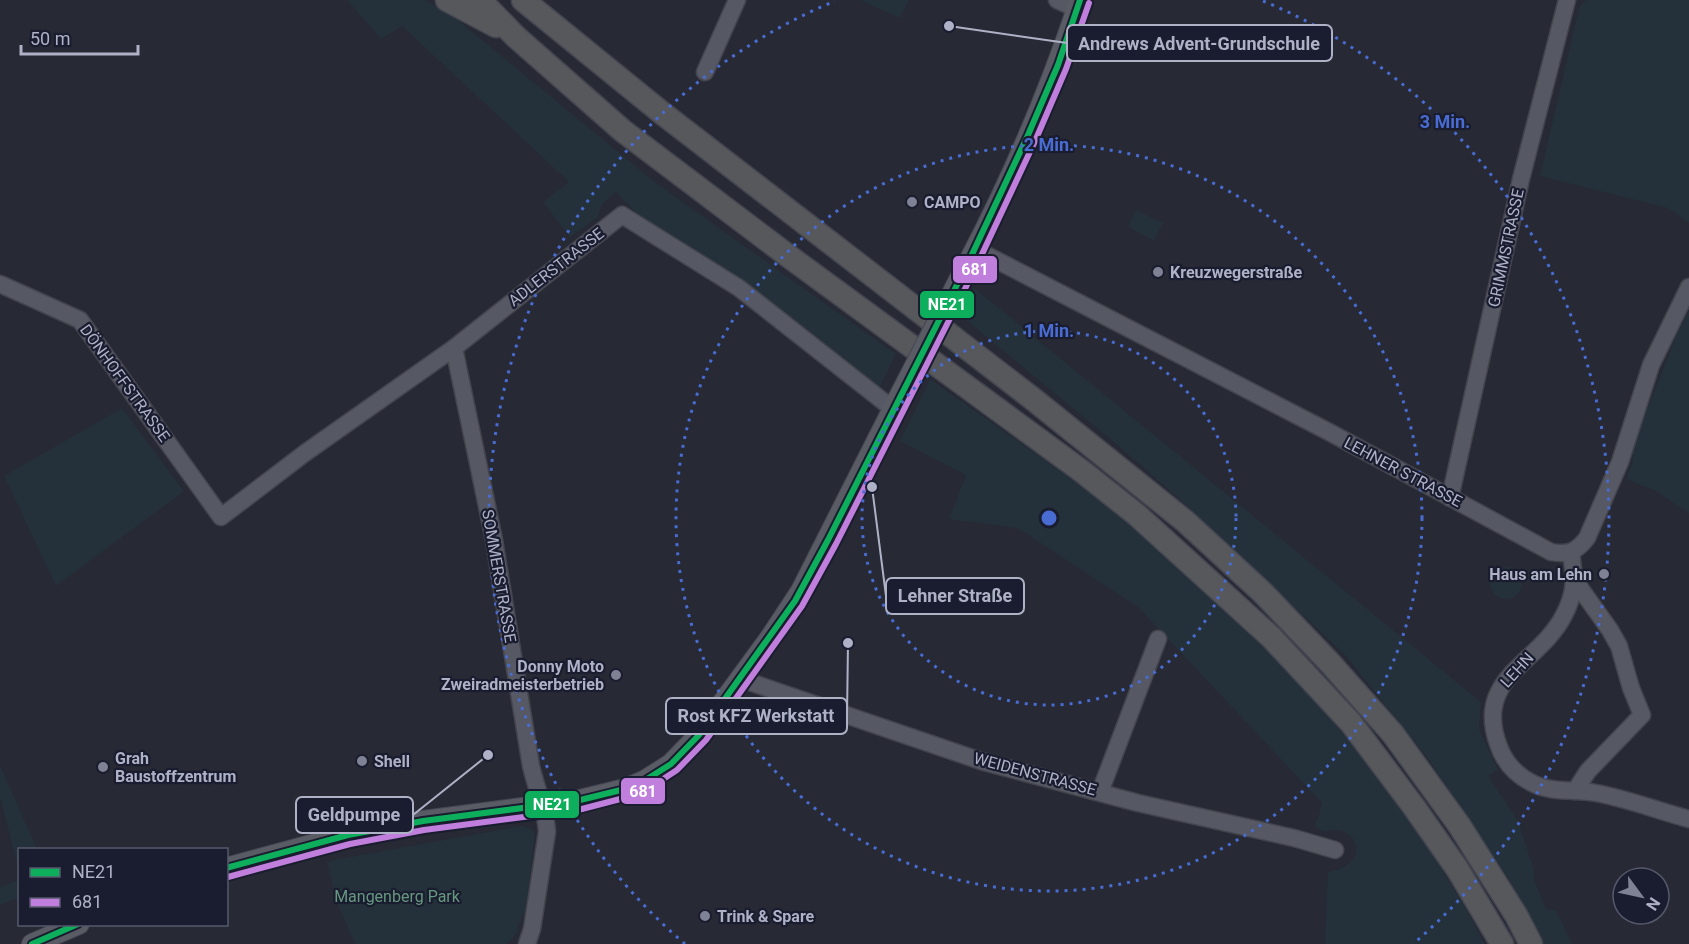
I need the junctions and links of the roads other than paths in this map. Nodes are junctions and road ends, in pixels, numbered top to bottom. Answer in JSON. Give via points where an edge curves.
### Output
{"nodes":[{"id":1,"x":447,"y":0,"type":"edge"},
{"id":2,"x":480,"y":0,"type":"edge"},
{"id":3,"x":523,"y":0,"type":"edge"},
{"id":4,"x":541,"y":0,"type":"edge"},
{"id":5,"x":737,"y":0,"type":"edge"},
{"id":6,"x":1057,"y":0,"type":"edge"},
{"id":7,"x":1567,"y":0,"type":"edge"},
{"id":8,"x":1078,"y":4,"type":"edge"},
{"id":9,"x":562,"y":32,"type":"junction"},
{"id":10,"x":516,"y":37,"type":"junction"},
{"id":11,"x":705,"y":72,"type":"dead end"},
{"id":12,"x":975,"y":249,"type":"junction"},
{"id":13,"x":0,"y":284,"type":"edge"},
{"id":14,"x":1689,"y":287,"type":"edge"},
{"id":15,"x":454,"y":348,"type":"junction"},
{"id":16,"x":895,"y":404,"type":"junction"},
{"id":17,"x":1450,"y":498,"type":"junction"},
{"id":18,"x":221,"y":517,"type":"joint"},
{"id":19,"x":1571,"y":554,"type":"junction"},
{"id":20,"x":1575,"y":581,"type":"junction"},
{"id":21,"x":1158,"y":639,"type":"dead end"},
{"id":22,"x":741,"y":679,"type":"junction"},
{"id":23,"x":1575,"y":791,"type":"junction"},
{"id":24,"x":1100,"y":792,"type":"junction"},
{"id":25,"x":544,"y":812,"type":"junction"},
{"id":26,"x":1689,"y":819,"type":"edge"},
{"id":27,"x":1335,"y":850,"type":"dead end"},
{"id":28,"x":228,"y":867,"type":"edge"},
{"id":29,"x":74,"y":926,"type":"edge"},
{"id":30,"x":32,"y":944,"type":"edge"},
{"id":31,"x":527,"y":944,"type":"edge"},
{"id":32,"x":1502,"y":944,"type":"edge"},
{"id":33,"x":1531,"y":944,"type":"edge"}],
"edges":[{"from":1,"to":10,"type":"highway"},
{"from":2,"to":10,"type":"highway"},
{"from":3,"to":9,"type":"highway"},
{"from":4,"to":9,"type":"highway"},
{"from":5,"to":11,"type":"street"},
{"from":6,"to":8,"type":"street"},
{"from":7,"to":17,"type":"street","name":"GRIMMSTRASSE","via":[[1521,179]]},
{"from":8,"to":12,"type":"main road","via":[[1029,135]]},
{"from":9,"to":33,"type":"highway","via":[[1033,399],[1186,522],[1262,592],[1393,734],[1459,825]]},
{"from":10,"to":32,"type":"highway","via":[[623,131],[1083,472],[1137,515],[1271,637],[1351,723],[1458,870]]},
{"from":12,"to":16,"type":"main road","bridge":true},
{"from":12,"to":17,"type":"street","name":"LEHNER STRASSE"},
{"from":13,"to":18,"type":"street","name":"DÖNHOFFSTRASSE","via":[[80,321]]},
{"from":14,"to":19,"type":"street","via":[[1651,364],[1620,462],[1587,538]]},
{"from":15,"to":16,"type":"street","name":"ADLERSTRASSE","via":[[622,215],[739,288]]},
{"from":15,"to":18,"type":"street","name":"ADLERSTRASSE"},
{"from":15,"to":25,"type":"street","name":"SOMMERSTRASSE","via":[[494,540],[531,766]]},
{"from":16,"to":22,"type":"main road","via":[[801,591]]},
{"from":17,"to":19,"type":"street","name":"LEHNER STRASSE","via":[[1551,552]]},
{"from":19,"to":20,"type":"street","name":"LEHN"},
{"from":20,"to":23,"type":"street","name":"LEHN","via":[[1614,638],[1642,715],[1588,771]]},
{"from":20,"to":23,"type":"street","name":"LEHN","via":[[1558,626],[1496,694],[1493,719],[1499,747],[1517,774],[1547,789]]},
{"from":21,"to":24,"type":"street"},
{"from":22,"to":24,"type":"street","name":"WEIDENSTRASSE","via":[[981,760]]},
{"from":22,"to":25,"type":"main road","via":[[699,735],[670,764],[624,789]]},
{"from":23,"to":26,"type":"street","name":"LEHN","via":[[1598,793]]},
{"from":24,"to":27,"type":"street","name":"WEIDENSTRASSE"},
{"from":25,"to":28,"type":"main road","via":[[423,821],[348,835]]},
{"from":25,"to":31,"type":"street","name":"SOMMERSTRASSE","via":[[547,832]]},
{"from":29,"to":30,"type":"main road"}]}
